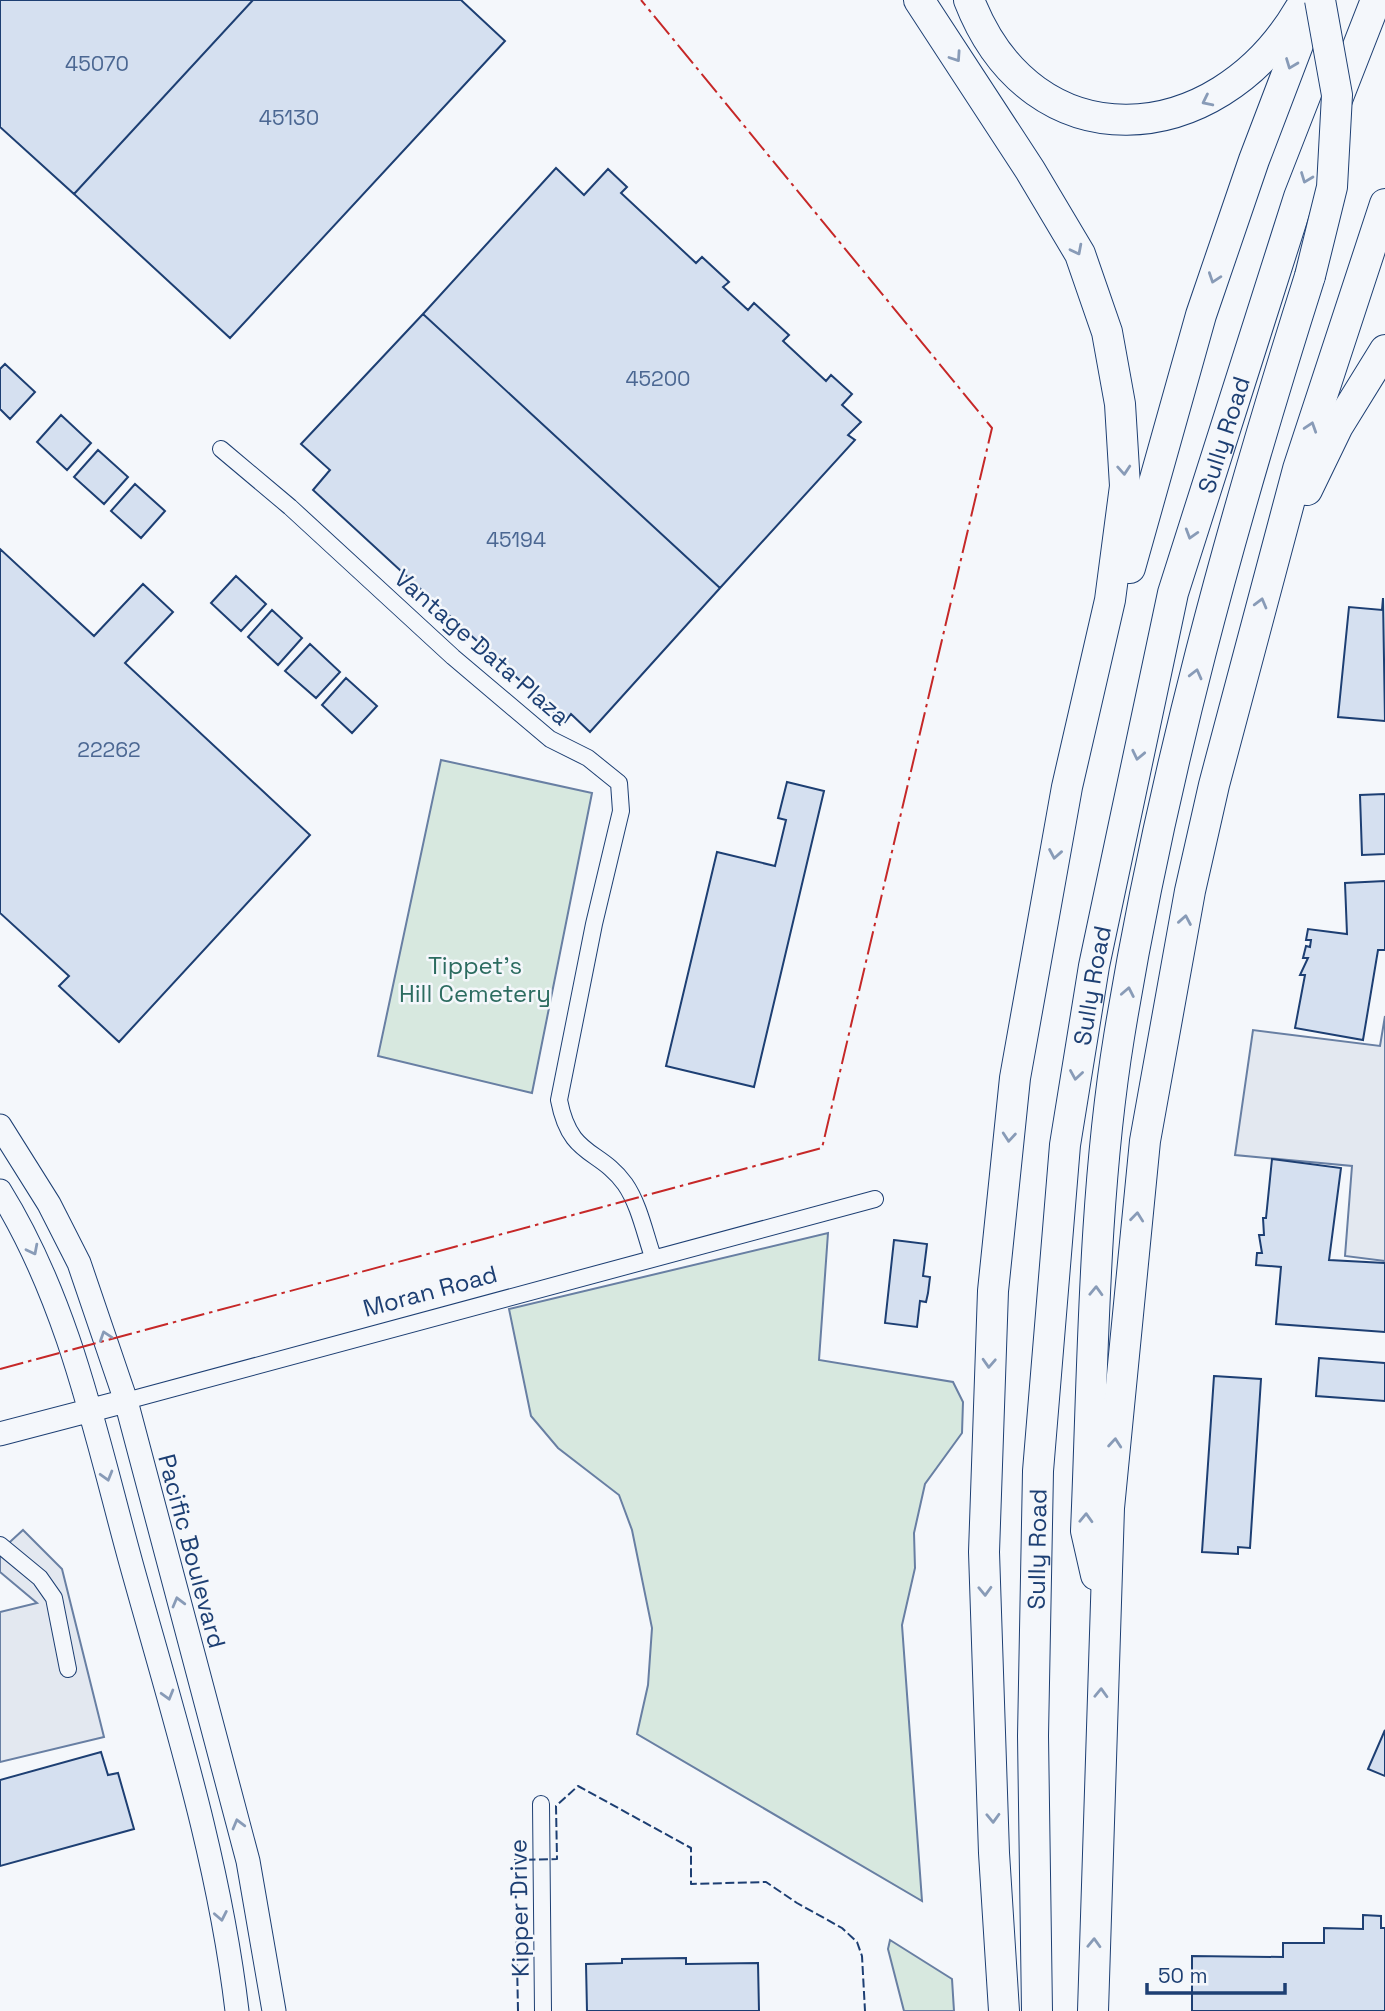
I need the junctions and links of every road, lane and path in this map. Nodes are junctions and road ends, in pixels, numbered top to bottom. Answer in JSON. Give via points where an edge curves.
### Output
{"nodes":[{"id":1,"x":919,"y":0,"type":"edge"},
{"id":2,"x":969,"y":0,"type":"edge"},
{"id":3,"x":1304,"y":0,"type":"edge"},
{"id":4,"x":1317,"y":0,"type":"edge"},
{"id":5,"x":1376,"y":0,"type":"edge"},
{"id":6,"x":1385,"y":204,"type":"edge"},
{"id":7,"x":1385,"y":350,"type":"edge"},
{"id":8,"x":221,"y":449,"type":"dead end"},
{"id":9,"x":1272,"y":563,"type":"junction"},
{"id":10,"x":1067,"y":787,"type":"junction"},
{"id":11,"x":0,"y":1126,"type":"edge"},
{"id":12,"x":0,"y":1191,"type":"edge"},
{"id":13,"x":875,"y":1199,"type":"dead end"},
{"id":14,"x":653,"y":1256,"type":"junction"},
{"id":15,"x":126,"y":1401,"type":"junction"},
{"id":16,"x":89,"y":1410,"type":"junction"},
{"id":17,"x":0,"y":1434,"type":"edge"},
{"id":18,"x":0,"y":1545,"type":"edge"},
{"id":19,"x":1104,"y":1609,"type":"junction"},
{"id":20,"x":68,"y":1669,"type":"dead end"},
{"id":21,"x":541,"y":1804,"type":"dead end"},
{"id":22,"x":237,"y":2011,"type":"edge"},
{"id":23,"x":274,"y":2011,"type":"edge"},
{"id":24,"x":543,"y":2011,"type":"edge"},
{"id":25,"x":1004,"y":2011,"type":"edge"},
{"id":26,"x":1037,"y":2011,"type":"edge"},
{"id":27,"x":1093,"y":2011,"type":"edge"}],
"edges":[{"from":1,"to":10,"type":"highway","one_way":true,"via":[[1080,254],[1107,332],[1118,392],[1125,486],[1119,545]]},
{"from":3,"to":2,"type":"highway","one_way":true,"via":[[1271,49],[1221,94],[1177,113],[1127,120],[1075,111],[1026,82],[990,44]]},
{"from":4,"to":10,"type":"highway","one_way":true,"via":[[1254,160],[1201,315]]},
{"from":19,"to":4,"type":"highway","one_way":true,"bridge":true,"via":[[1086,1531],[1099,1230],[1119,1039],[1163,809],[1207,630],[1332,187],[1337,95]]},
{"from":5,"to":26,"type":"highway","name":"Sully Road","one_way":true,"via":[[1299,197],[1173,593],[1094,967],[1065,1145],[1038,1471],[1033,1735]]},
{"from":9,"to":6,"type":"highway","one_way":true},
{"from":7,"to":9,"type":"highway","via":[[1338,426]]},
{"from":8,"to":14,"type":"street","name":"Vantage Data Plaza","via":[[550,739],[587,758],[620,783],[621,811],[559,1100],[562,1117],[579,1146],[625,1184]]},
{"from":19,"to":9,"type":"highway","one_way":true,"via":[[1109,1508],[1145,1141],[1190,891]]},
{"from":10,"to":25,"type":"highway","one_way":true,"via":[[1015,1078],[992,1304],[984,1552]]},
{"from":15,"to":11,"type":"main road","name":"Pacific Boulevard","one_way":true,"via":[[79,1263]]},
{"from":12,"to":16,"type":"main road","one_way":true,"via":[[51,1290]]},
{"from":13,"to":14,"type":"street","name":"Moran Road"},
{"from":14,"to":15,"type":"street","name":"Moran Road"},
{"from":15,"to":16,"type":"main road","name":"Moran Road"},
{"from":23,"to":15,"type":"main road","name":"Pacific Boulevard","one_way":true,"via":[[248,1861]]},
{"from":16,"to":17,"type":"main road","name":"Moran Road"},
{"from":16,"to":22,"type":"main road","one_way":true,"via":[[202,1817]]},
{"from":18,"to":20,"type":"street","via":[[40,1578],[54,1598]]},
{"from":27,"to":19,"type":"highway","one_way":true},
{"from":21,"to":24,"type":"street","name":"Kipper Drive"}]}
